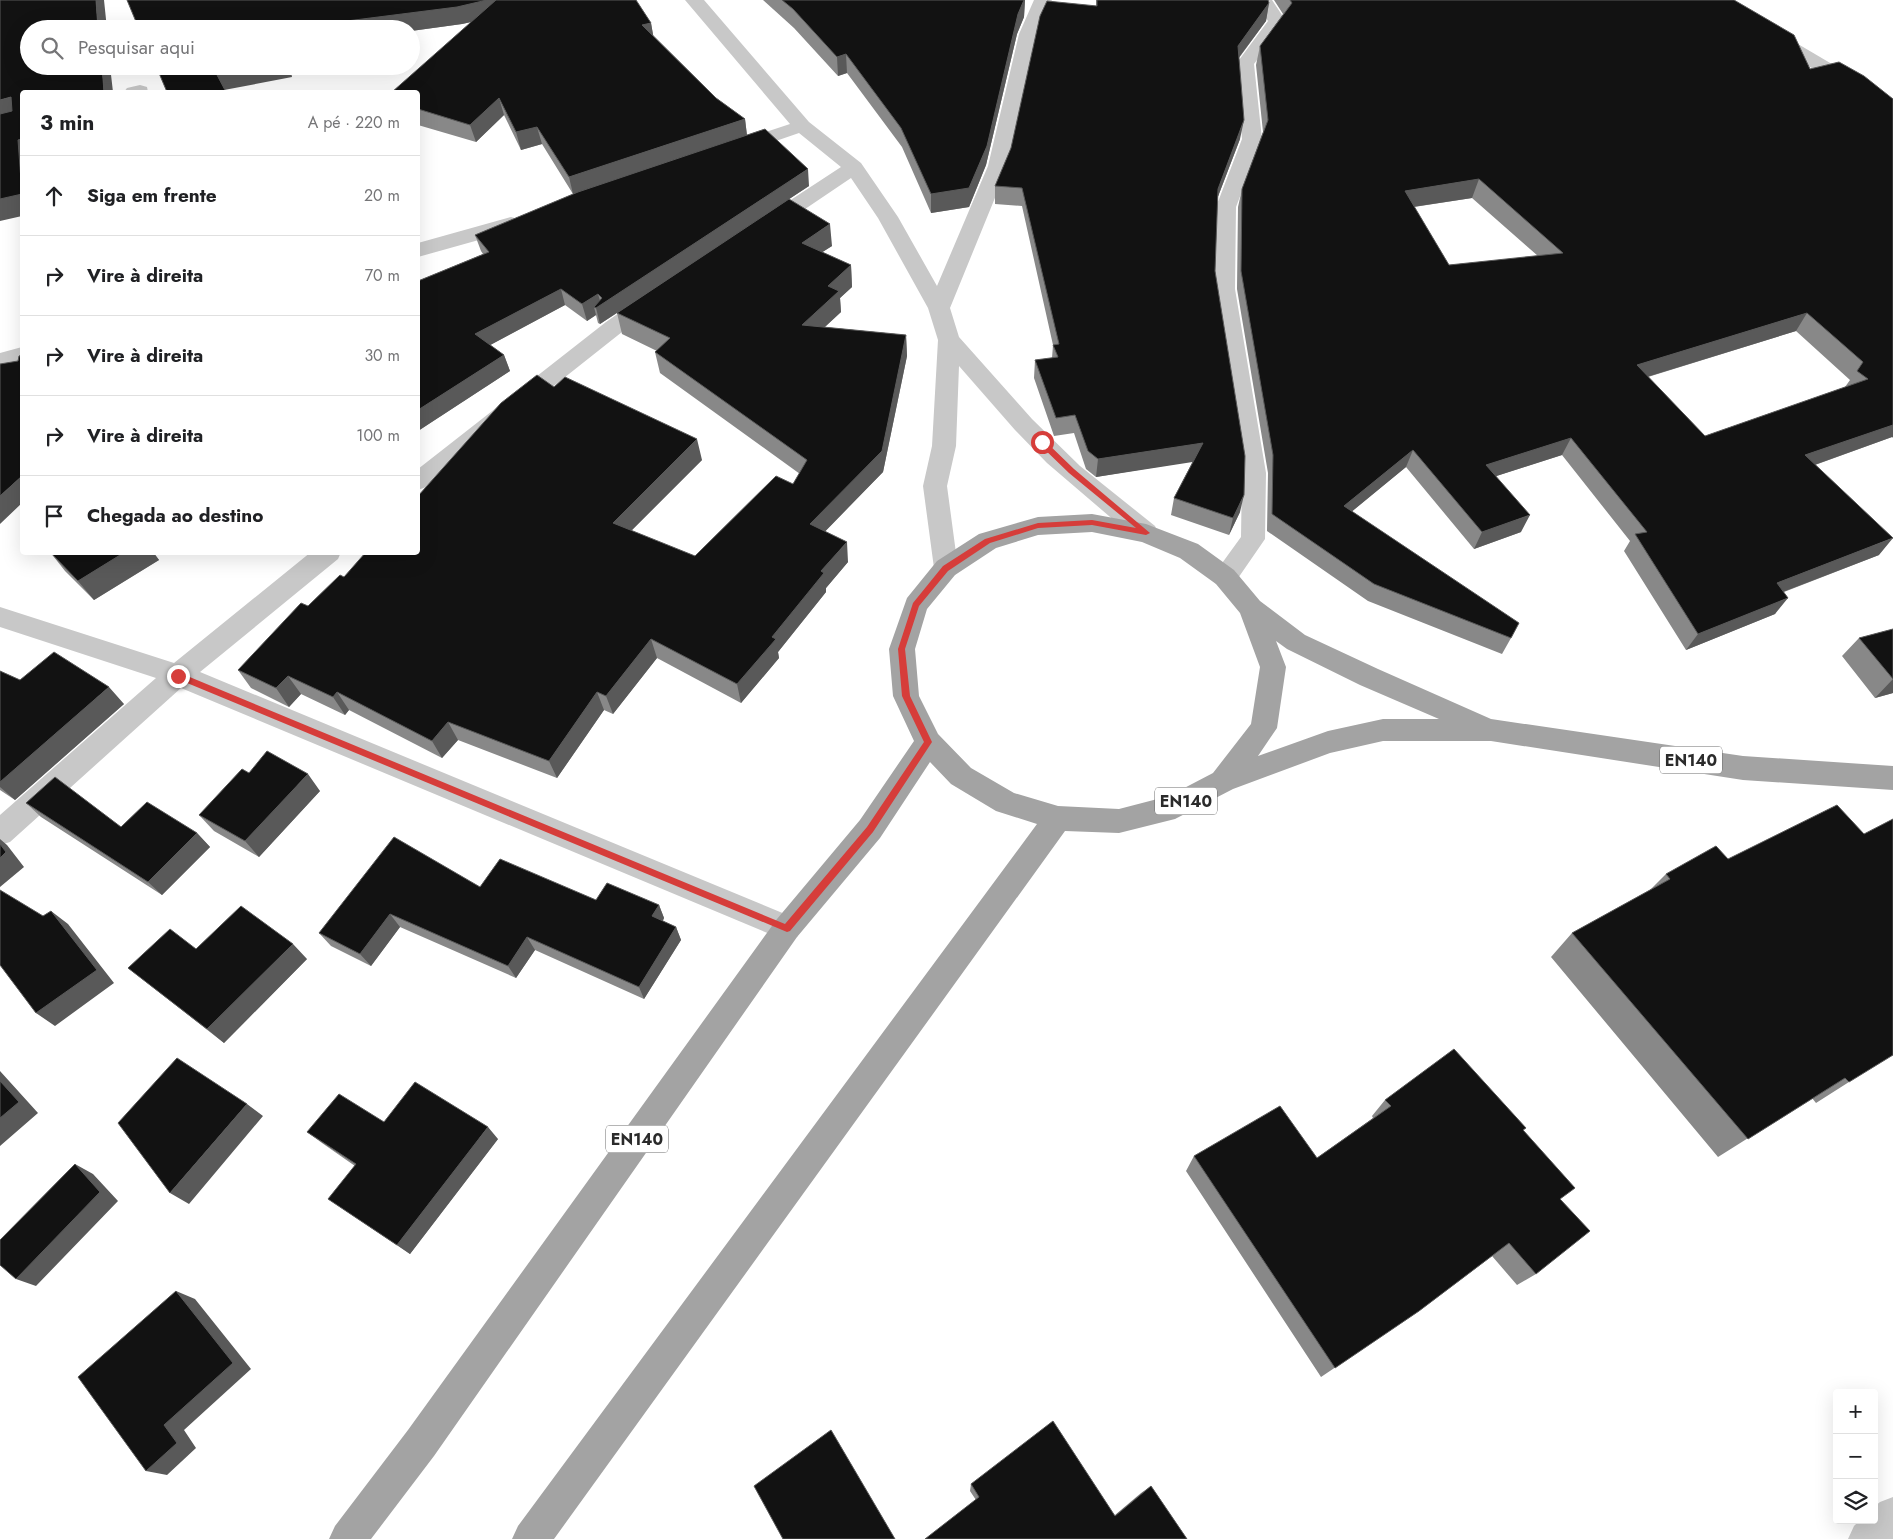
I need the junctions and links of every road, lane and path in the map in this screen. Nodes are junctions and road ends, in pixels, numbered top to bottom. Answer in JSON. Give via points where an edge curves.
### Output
{"nodes":[{"id":1,"x":694,"y":0,"type":"edge"},
{"id":2,"x":1043,"y":0,"type":"edge"},
{"id":3,"x":1263,"y":0,"type":"edge"},
{"id":4,"x":1710,"y":0,"type":"edge"},
{"id":5,"x":1893,"y":108,"type":"edge"},
{"id":6,"x":802,"y":126,"type":"junction"},
{"id":7,"x":717,"y":155,"type":"edge"},
{"id":8,"x":854,"y":167,"type":"junction"},
{"id":9,"x":528,"y":218,"type":"edge"},
{"id":10,"x":746,"y":239,"type":"edge"},
{"id":11,"x":420,"y":249,"type":"edge"},
{"id":12,"x":664,"y":294,"type":"edge"},
{"id":13,"x":939,"y":308,"type":"junction"},
{"id":14,"x":950,"y":340,"type":"junction"},
{"id":15,"x":20,"y":356,"type":"edge"},
{"id":16,"x":0,"y":361,"type":"edge"},
{"id":17,"x":420,"y":478,"type":"edge"},
{"id":18,"x":1146,"y":533,"type":"junction"},
{"id":19,"x":325,"y":555,"type":"edge"},
{"id":20,"x":946,"y":568,"type":"junction"},
{"id":21,"x":1225,"y":577,"type":"junction"},
{"id":22,"x":1251,"y":608,"type":"junction"},
{"id":23,"x":0,"y":617,"type":"edge"},
{"id":24,"x":178,"y":676,"type":"junction"},
{"id":25,"x":1491,"y":730,"type":"junction"},
{"id":26,"x":928,"y":742,"type":"junction"},
{"id":27,"x":1893,"y":778,"type":"edge"},
{"id":28,"x":1223,"y":781,"type":"junction"},
{"id":29,"x":1058,"y":818,"type":"junction"},
{"id":30,"x":0,"y":832,"type":"edge"},
{"id":31,"x":787,"y":928,"type":"junction"},
{"id":32,"x":1893,"y":1515,"type":"edge"},
{"id":33,"x":348,"y":1539,"type":"edge"},
{"id":34,"x":531,"y":1539,"type":"edge"},
{"id":35,"x":1867,"y":1539,"type":"edge"}],
"edges":[{"from":1,"to":6,"type":"street"},
{"from":2,"to":13,"type":"street","via":[[1028,34],[998,166]]},
{"from":3,"to":21,"type":"street","via":[[1277,21],[1245,64],[1252,139],[1226,207],[1224,280],[1254,473],[1253,539]]},
{"from":4,"to":5,"type":"street"},
{"from":6,"to":7,"type":"street"},
{"from":6,"to":8,"type":"street"},
{"from":8,"to":10,"type":"street"},
{"from":8,"to":13,"type":"street","via":[[888,217]]},
{"from":9,"to":11,"type":"street"},
{"from":12,"to":17,"type":"street","via":[[614,327]]},
{"from":13,"to":14,"type":"street"},
{"from":14,"to":18,"type":"street","via":[[1003,403],[1042,442]]},
{"from":14,"to":20,"type":"street","via":[[944,446],[936,486]]},
{"from":15,"to":16,"type":"street"},
{"from":18,"to":20,"type":"main road","number":"EN140","via":[[1092,523],[1038,526],[988,541]]},
{"from":18,"to":21,"type":"main road","number":"EN140","via":[[1189,551]]},
{"from":19,"to":24,"type":"street"},
{"from":20,"to":26,"type":"main road","number":"EN140","via":[[916,605],[902,649],[906,696]]},
{"from":21,"to":22,"type":"main road","number":"EN140"},
{"from":22,"to":25,"type":"main road","number":"EN140","via":[[1296,642]]},
{"from":22,"to":28,"type":"main road","number":"EN140","via":[[1273,667],[1264,728]]},
{"from":23,"to":24,"type":"street"},
{"from":24,"to":30,"type":"street"},
{"from":24,"to":31,"type":"street"},
{"from":25,"to":27,"type":"main road","number":"EN140","via":[[1743,768]]},
{"from":25,"to":28,"type":"main road","number":"EN140","via":[[1383,730],[1328,742]]},
{"from":26,"to":29,"type":"main road","number":"EN140","via":[[962,776],[1006,803]]},
{"from":26,"to":31,"type":"main road","number":"EN140","via":[[870,829]]},
{"from":28,"to":29,"type":"main road","number":"EN140","via":[[1176,807],[1119,820]]},
{"from":29,"to":34,"type":"main road"},
{"from":31,"to":33,"type":"main road","number":"EN140","via":[[421,1443]]},
{"from":32,"to":35,"type":"street"}]}
